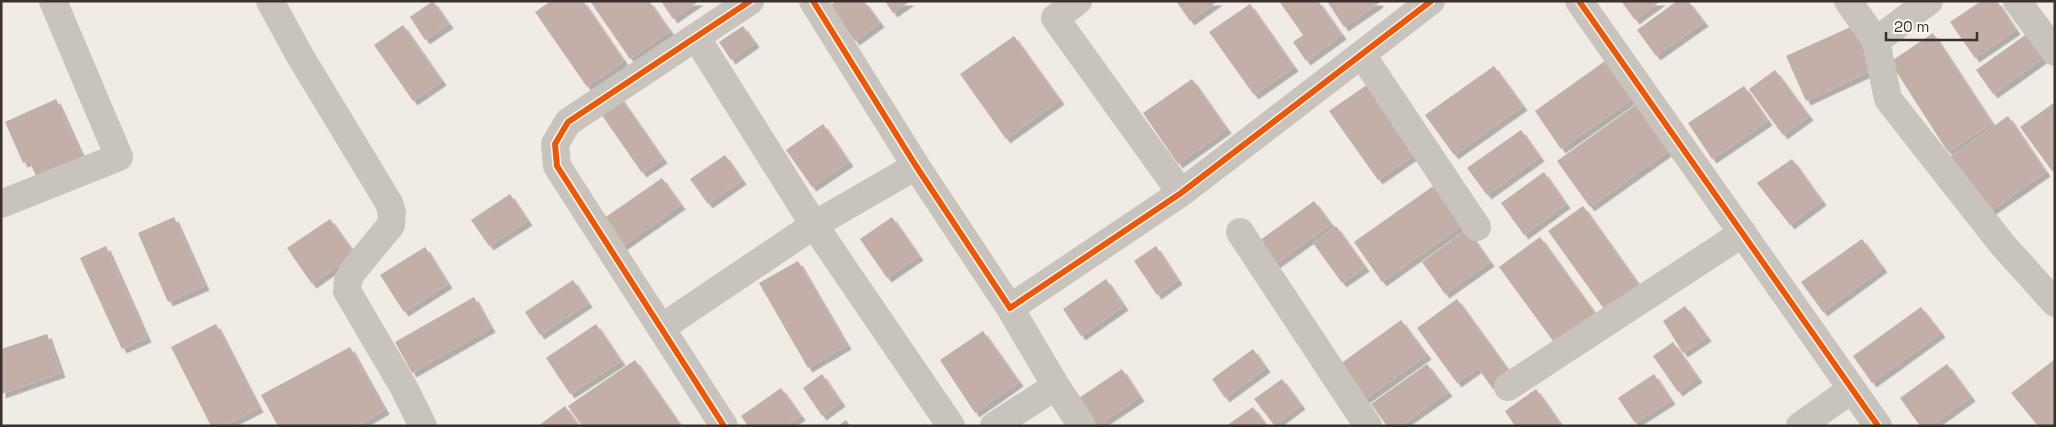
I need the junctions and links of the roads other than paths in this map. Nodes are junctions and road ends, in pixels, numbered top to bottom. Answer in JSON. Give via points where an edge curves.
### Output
{"nodes":[{"id":1,"x":53,"y":1,"type":"edge"},
{"id":2,"x":270,"y":1,"type":"edge"},
{"id":3,"x":750,"y":1,"type":"edge"},
{"id":4,"x":813,"y":1,"type":"edge"},
{"id":5,"x":1078,"y":1,"type":"edge"},
{"id":6,"x":1431,"y":1,"type":"edge"},
{"id":7,"x":1579,"y":1,"type":"edge"},
{"id":8,"x":1848,"y":1,"type":"edge"},
{"id":9,"x":1929,"y":1,"type":"edge"},
{"id":10,"x":2016,"y":1,"type":"edge"},
{"id":11,"x":1049,"y":10,"type":"edge"},
{"id":12,"x":696,"y":37,"type":"junction"},
{"id":13,"x":1876,"y":41,"type":"junction"},
{"id":14,"x":2055,"y":52,"type":"edge"},
{"id":15,"x":1362,"y":54,"type":"junction"},
{"id":16,"x":916,"y":166,"type":"junction"},
{"id":17,"x":1181,"y":193,"type":"junction"},
{"id":18,"x":1,"y":204,"type":"edge"},
{"id":19,"x":814,"y":224,"type":"junction"},
{"id":20,"x":1477,"y":227,"type":"dead end"},
{"id":21,"x":1240,"y":232,"type":"dead end"},
{"id":22,"x":1743,"y":233,"type":"junction"},
{"id":23,"x":2055,"y":303,"type":"edge"},
{"id":24,"x":1010,"y":308,"type":"junction"},
{"id":25,"x":661,"y":328,"type":"junction"},
{"id":26,"x":1056,"y":386,"type":"junction"},
{"id":27,"x":1508,"y":387,"type":"dead end"},
{"id":28,"x":1852,"y":389,"type":"junction"},
{"id":29,"x":423,"y":426,"type":"edge"},
{"id":30,"x":724,"y":426,"type":"edge"},
{"id":31,"x":951,"y":426,"type":"edge"},
{"id":32,"x":994,"y":426,"type":"edge"},
{"id":33,"x":1082,"y":426,"type":"edge"},
{"id":34,"x":1368,"y":426,"type":"edge"},
{"id":35,"x":1800,"y":426,"type":"edge"},
{"id":36,"x":1878,"y":426,"type":"edge"}],
"edges":[{"from":1,"to":18,"type":"street","via":[[119,157]]},
{"from":2,"to":29,"type":"street","via":[[389,203],[391,225],[353,271],[347,291]]},
{"from":3,"to":12,"type":"street"},
{"from":4,"to":16,"type":"street"},
{"from":5,"to":11,"type":"street"},
{"from":6,"to":15,"type":"street"},
{"from":7,"to":22,"type":"street"},
{"from":8,"to":13,"type":"street"},
{"from":9,"to":13,"type":"street"},
{"from":10,"to":14,"type":"street"},
{"from":11,"to":17,"type":"street"},
{"from":12,"to":19,"type":"street"},
{"from":12,"to":25,"type":"street","via":[[568,122],[556,144],[557,166]]},
{"from":13,"to":23,"type":"street","via":[[1888,99],[2002,244]]},
{"from":15,"to":17,"type":"street"},
{"from":15,"to":20,"type":"street"},
{"from":16,"to":19,"type":"street"},
{"from":16,"to":24,"type":"street"},
{"from":17,"to":24,"type":"street"},
{"from":19,"to":25,"type":"street"},
{"from":19,"to":31,"type":"street"},
{"from":21,"to":34,"type":"street"},
{"from":22,"to":27,"type":"street"},
{"from":22,"to":28,"type":"street"},
{"from":24,"to":26,"type":"street"},
{"from":25,"to":30,"type":"street"},
{"from":26,"to":32,"type":"street"},
{"from":26,"to":33,"type":"street"},
{"from":28,"to":35,"type":"street"},
{"from":28,"to":36,"type":"street"}]}
